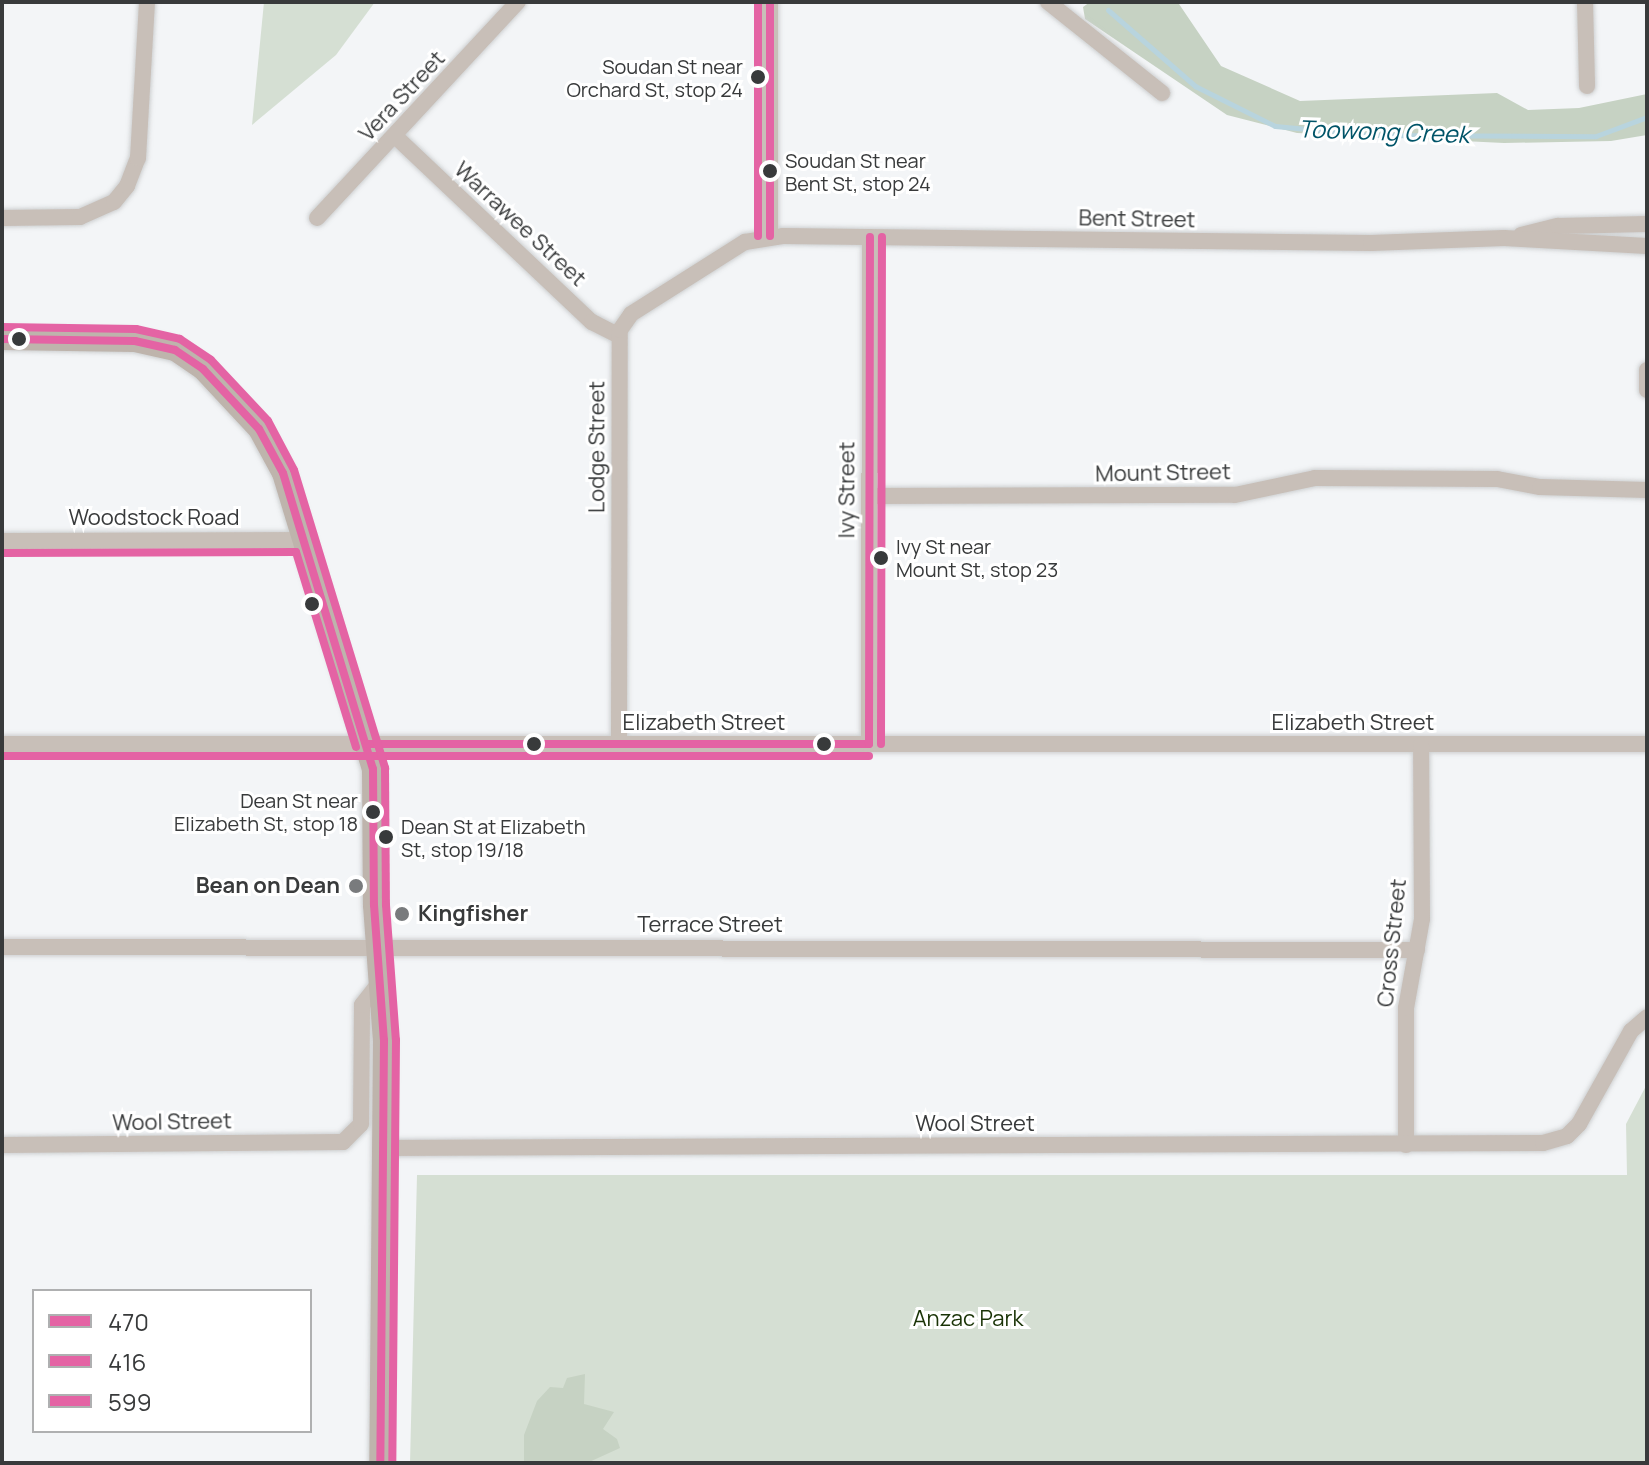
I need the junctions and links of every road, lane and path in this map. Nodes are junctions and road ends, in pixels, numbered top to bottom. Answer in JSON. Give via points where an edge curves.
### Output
{"nodes":[{"id":1,"x":147,"y":2,"type":"edge"},
{"id":2,"x":518,"y":2,"type":"edge"},
{"id":3,"x":770,"y":2,"type":"edge"},
{"id":4,"x":1048,"y":2,"type":"edge"},
{"id":5,"x":1585,"y":2,"type":"edge"},
{"id":6,"x":1587,"y":86,"type":"dead end"},
{"id":7,"x":1162,"y":93,"type":"dead end"},
{"id":8,"x":395,"y":136,"type":"junction"},
{"id":9,"x":2,"y":218,"type":"edge"},
{"id":10,"x":317,"y":218,"type":"dead end"},
{"id":11,"x":1647,"y":224,"type":"edge"},
{"id":12,"x":770,"y":236,"type":"junction"},
{"id":13,"x":870,"y":237,"type":"junction"},
{"id":14,"x":1504,"y":238,"type":"junction"},
{"id":15,"x":1647,"y":246,"type":"edge"},
{"id":16,"x":619,"y":336,"type":"junction"},
{"id":17,"x":2,"y":339,"type":"edge"},
{"id":18,"x":1647,"y":370,"type":"edge"},
{"id":19,"x":1647,"y":390,"type":"edge"},
{"id":20,"x":1647,"y":490,"type":"edge"},
{"id":21,"x":869,"y":496,"type":"junction"},
{"id":22,"x":305,"y":540,"type":"junction"},
{"id":23,"x":2,"y":541,"type":"edge"},
{"id":24,"x":2,"y":744,"type":"edge"},
{"id":25,"x":367,"y":744,"type":"junction"},
{"id":26,"x":869,"y":744,"type":"junction"},
{"id":27,"x":1647,"y":744,"type":"edge"},
{"id":28,"x":619,"y":745,"type":"junction"},
{"id":29,"x":1421,"y":745,"type":"junction"},
{"id":30,"x":379,"y":946,"type":"junction"},
{"id":31,"x":2,"y":947,"type":"edge"},
{"id":32,"x":1417,"y":950,"type":"junction"},
{"id":33,"x":383,"y":978,"type":"junction"},
{"id":34,"x":1647,"y":1017,"type":"edge"},
{"id":35,"x":2,"y":1145,"type":"edge"},
{"id":36,"x":1406,"y":1145,"type":"junction"},
{"id":37,"x":383,"y":1148,"type":"junction"},
{"id":38,"x":380,"y":1463,"type":"edge"}],
"edges":[{"from":1,"to":9,"type":"street","via":[[138,158],[127,186],[114,202],[80,217]]},
{"from":2,"to":8,"type":"street","name":"Vera Street"},
{"from":3,"to":12,"type":"street"},
{"from":4,"to":7,"type":"street"},
{"from":5,"to":6,"type":"street"},
{"from":8,"to":10,"type":"street","name":"Vera Street"},
{"from":8,"to":16,"type":"street","name":"Warrawee Street","via":[[592,322]]},
{"from":11,"to":14,"type":"street","name":"Bent Street","via":[[1558,226]]},
{"from":12,"to":13,"type":"street","name":"Bent Street"},
{"from":12,"to":16,"type":"street","via":[[738,246],[639,309],[627,318]]},
{"from":13,"to":14,"type":"street","name":"Bent Street","via":[[1371,243]]},
{"from":13,"to":21,"type":"street","name":"Ivy Street"},
{"from":14,"to":15,"type":"street","name":"Bent Street"},
{"from":16,"to":28,"type":"street","name":"Lodge Street"},
{"from":17,"to":22,"type":"street","via":[[135,341],[175,350],[203,369],[267,440]]},
{"from":18,"to":19,"type":"street"},
{"from":20,"to":21,"type":"street","name":"Mount Street","via":[[1540,487],[1497,479],[1303,478],[1235,495]]},
{"from":21,"to":26,"type":"street","name":"Ivy Street"},
{"from":22,"to":23,"type":"street","name":"Woodstock Road"},
{"from":22,"to":25,"type":"street"},
{"from":24,"to":25,"type":"street","name":"Elizabeth Street"},
{"from":25,"to":28,"type":"street","name":"Elizabeth Street"},
{"from":25,"to":30,"type":"street","via":[[375,785]]},
{"from":26,"to":28,"type":"street","name":"Elizabeth Street"},
{"from":26,"to":29,"type":"street","name":"Elizabeth Street"},
{"from":27,"to":29,"type":"street","name":"Elizabeth Street"},
{"from":29,"to":32,"type":"street","name":"Cross Street","via":[[1422,919]]},
{"from":30,"to":31,"type":"street","name":"Terrace Street"},
{"from":30,"to":32,"type":"street","name":"Terrace Street"},
{"from":30,"to":33,"type":"street"},
{"from":32,"to":36,"type":"street","name":"Cross Street","via":[[1406,1008]]},
{"from":33,"to":35,"type":"street","name":"Wool Street","via":[[362,1005],[361,1124],[343,1142]]},
{"from":33,"to":37,"type":"street"},
{"from":34,"to":36,"type":"street","name":"Wool Street","via":[[1631,1031],[1587,1112],[1567,1136],[1543,1143]]},
{"from":36,"to":37,"type":"street","name":"Wool Street"},
{"from":37,"to":38,"type":"street"}]}
